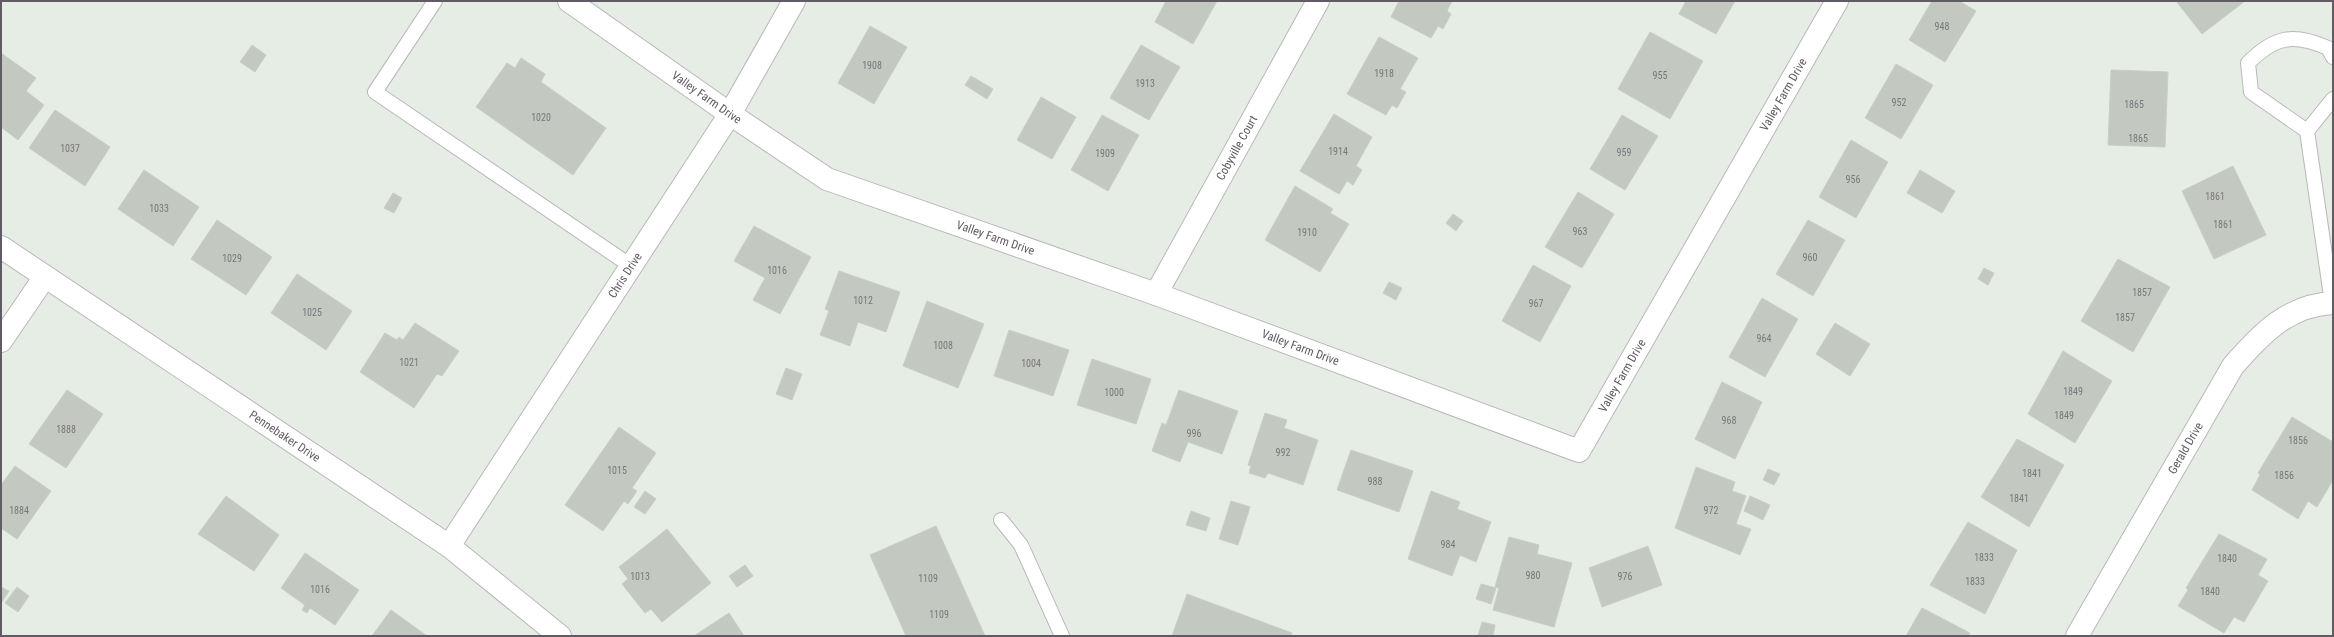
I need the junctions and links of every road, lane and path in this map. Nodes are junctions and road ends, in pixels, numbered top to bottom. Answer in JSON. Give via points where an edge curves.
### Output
{"nodes":[{"id":1,"x":436,"y":1,"type":"edge"},
{"id":2,"x":569,"y":1,"type":"edge"},
{"id":3,"x":794,"y":1,"type":"edge"},
{"id":4,"x":1318,"y":1,"type":"edge"},
{"id":5,"x":1837,"y":1,"type":"edge"},
{"id":6,"x":2333,"y":57,"type":"edge"},
{"id":7,"x":2333,"y":98,"type":"edge"},
{"id":8,"x":730,"y":114,"type":"junction"},
{"id":9,"x":2307,"y":131,"type":"junction"},
{"id":10,"x":1,"y":247,"type":"edge"},
{"id":11,"x":631,"y":266,"type":"junction"},
{"id":12,"x":44,"y":278,"type":"junction"},
{"id":13,"x":1156,"y":294,"type":"junction"},
{"id":14,"x":2333,"y":303,"type":"edge"},
{"id":15,"x":1,"y":342,"type":"edge"},
{"id":16,"x":1001,"y":520,"type":"dead end"},
{"id":17,"x":449,"y":546,"type":"junction"},
{"id":18,"x":560,"y":636,"type":"edge"},
{"id":19,"x":1062,"y":636,"type":"edge"},
{"id":20,"x":2077,"y":636,"type":"edge"}],
"edges":[{"from":1,"to":11,"type":"lane","via":[[375,92]]},
{"from":2,"to":8,"type":"street","name":"Valley Farm Drive"},
{"from":3,"to":8,"type":"street","name":"Chris Drive"},
{"from":4,"to":13,"type":"street","name":"Cobyville Court"},
{"from":5,"to":13,"type":"street","name":"Valley Farm Drive","via":[[1579,451]]},
{"from":6,"to":9,"type":"lane","via":[[2328,48],[2308,39],[2285,39],[2263,48],[2248,63],[2251,92]]},
{"from":7,"to":9,"type":"lane"},
{"from":8,"to":11,"type":"street","name":"Chris Drive"},
{"from":8,"to":13,"type":"street","name":"Valley Farm Drive","via":[[827,178]]},
{"from":9,"to":14,"type":"lane"},
{"from":10,"to":12,"type":"street","name":"Pennebaker Drive"},
{"from":11,"to":17,"type":"street","name":"Chris Drive"},
{"from":12,"to":15,"type":"street"},
{"from":12,"to":17,"type":"street","name":"Pennebaker Drive"},
{"from":14,"to":20,"type":"street","name":"Gerald Drive","via":[[2315,304],[2284,317],[2258,337],[2233,366]]},
{"from":16,"to":19,"type":"lane","via":[[1021,545]]},
{"from":17,"to":18,"type":"street","name":"Pennebaker Drive"}]}
